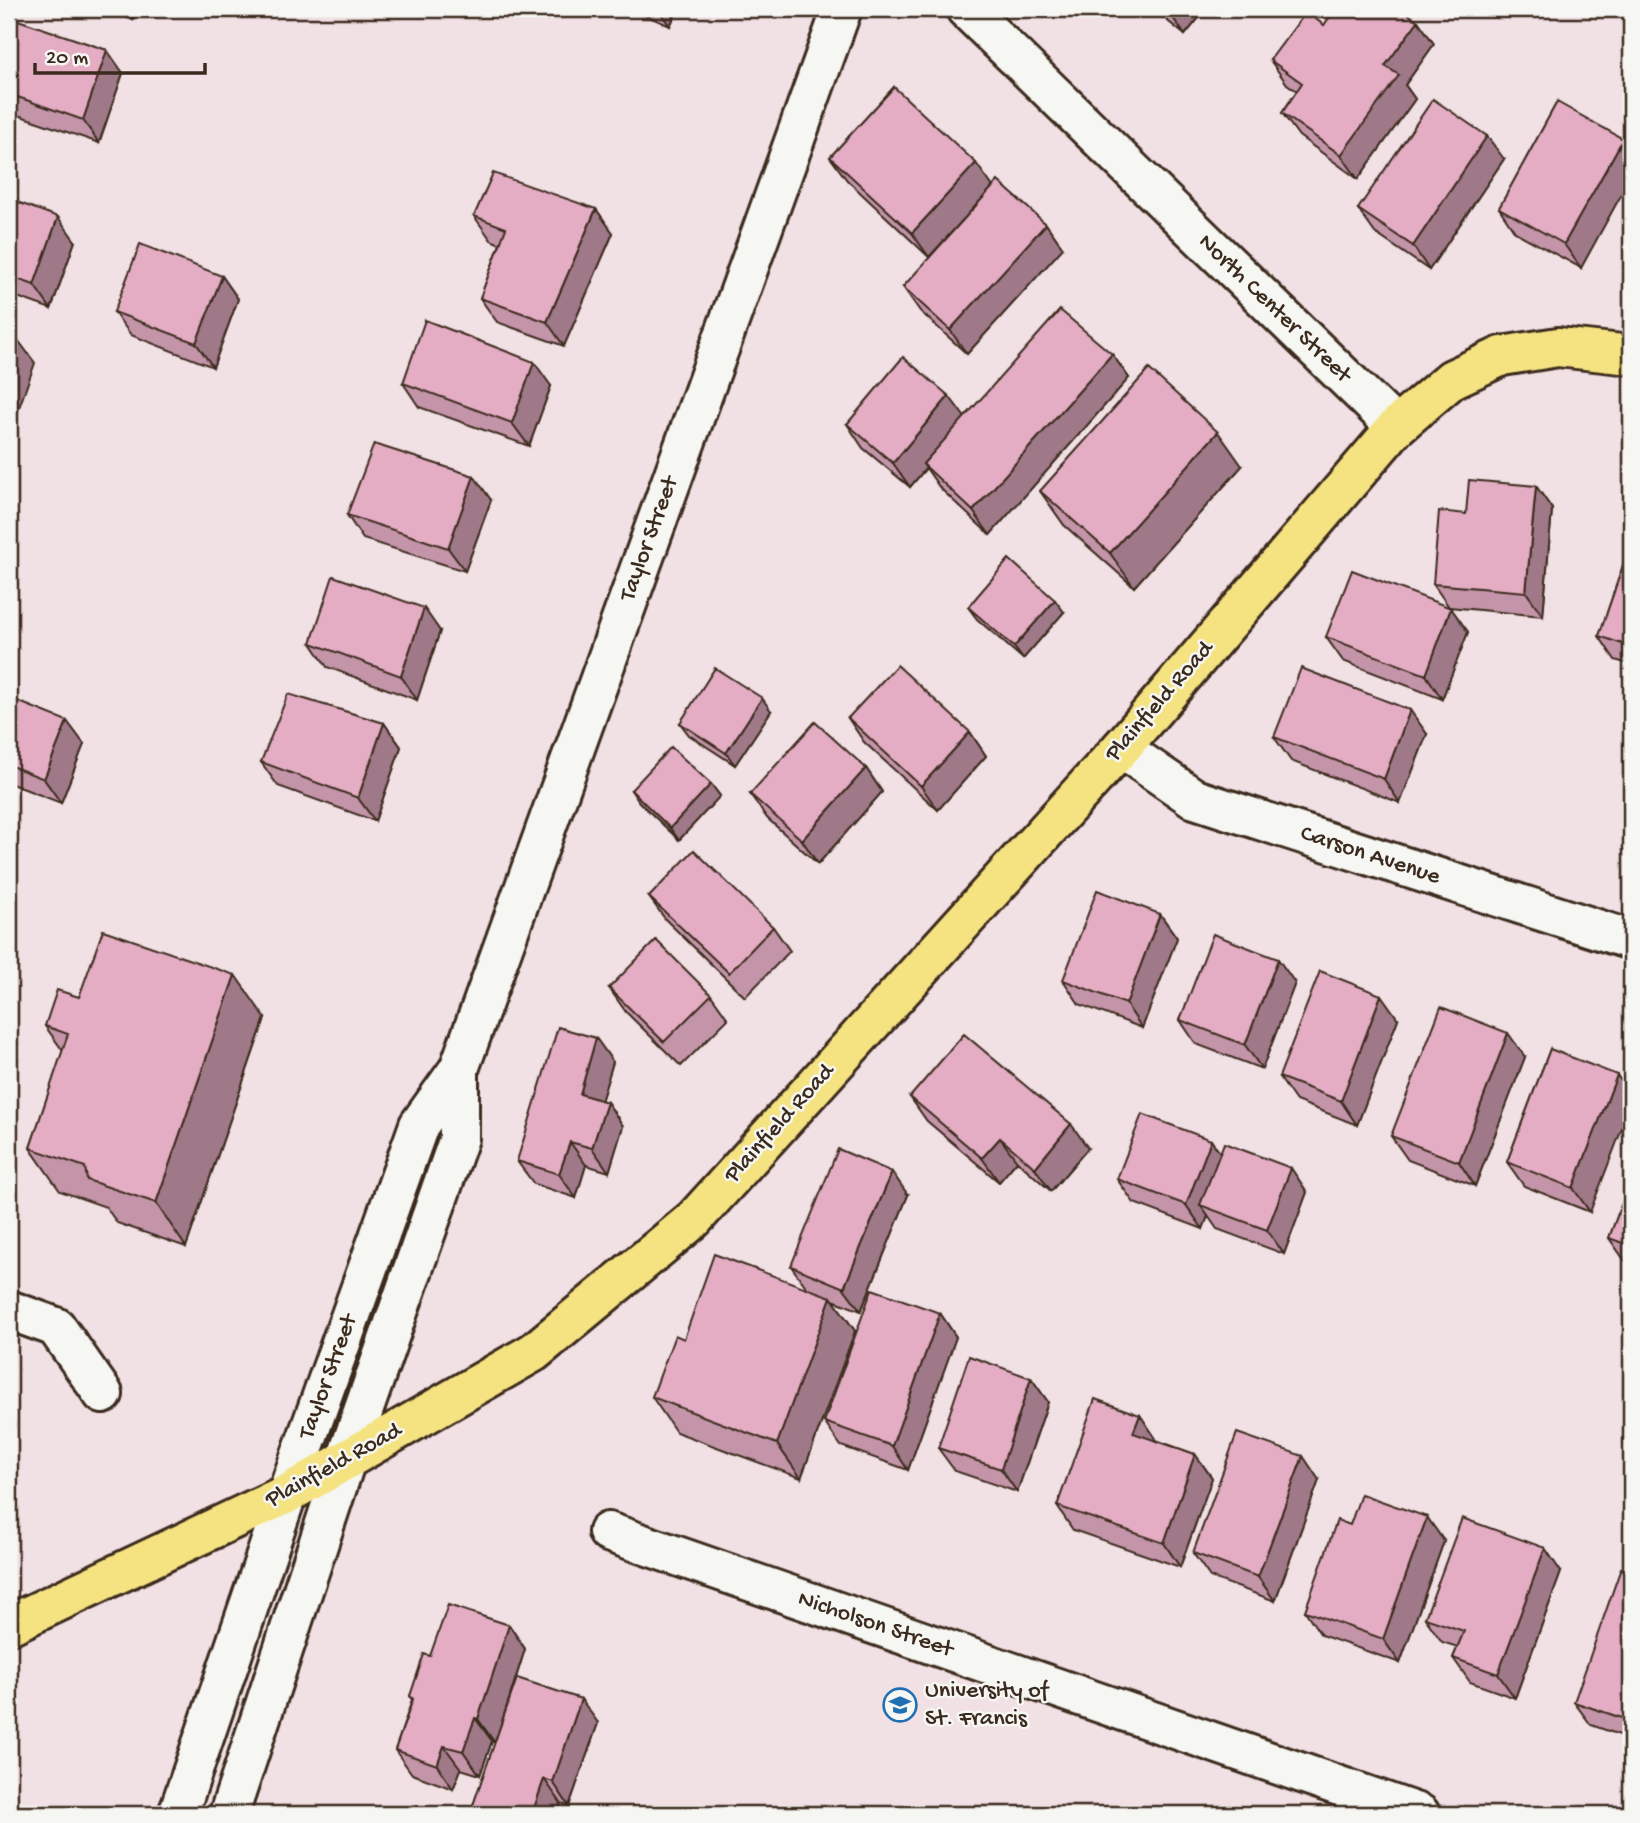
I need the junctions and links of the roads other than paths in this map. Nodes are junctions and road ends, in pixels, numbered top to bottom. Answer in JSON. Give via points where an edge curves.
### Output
{"nodes":[{"id":1,"x":842,"y":9,"type":"edge"},
{"id":2,"x":966,"y":9,"type":"edge"},
{"id":3,"x":1631,"y":355,"type":"edge"},
{"id":4,"x":1396,"y":428,"type":"junction"},
{"id":5,"x":1121,"y":748,"type":"junction"},
{"id":6,"x":1631,"y":940,"type":"edge"},
{"id":7,"x":459,"y":1069,"type":"junction"},
{"id":8,"x":9,"y":1310,"type":"edge"},
{"id":9,"x":103,"y":1394,"type":"dead end"},
{"id":10,"x":345,"y":1462,"type":"junction"},
{"id":11,"x":287,"y":1494,"type":"junction"},
{"id":12,"x":608,"y":1532,"type":"dead end"},
{"id":13,"x":9,"y":1625,"type":"edge"},
{"id":14,"x":178,"y":1814,"type":"edge"},
{"id":15,"x":229,"y":1814,"type":"edge"},
{"id":16,"x":1420,"y":1814,"type":"edge"}],
"edges":[{"from":1,"to":7,"type":"street","name":"Taylor Street"},
{"from":2,"to":4,"type":"street","name":"North Center Street"},
{"from":3,"to":4,"type":"main road","via":[[1558,347],[1502,356],[1452,379]]},
{"from":4,"to":5,"type":"main road","name":"Plainfield Road"},
{"from":5,"to":6,"type":"street","name":"Carson Avenue","via":[[1195,799]]},
{"from":5,"to":10,"type":"main road","name":"Plainfield Road","via":[[694,1219],[534,1352]]},
{"from":7,"to":10,"type":"street","name":"Taylor Street","via":[[459,1138]]},
{"from":7,"to":11,"type":"street","name":"Taylor Street","via":[[419,1125]]},
{"from":8,"to":9,"type":"street","via":[[56,1327]]},
{"from":10,"to":11,"type":"main road","name":"Plainfield Road"},
{"from":10,"to":15,"type":"street","name":"Taylor Street"},
{"from":11,"to":13,"type":"main road","name":"Plainfield Road"},
{"from":11,"to":14,"type":"street","name":"Taylor Street"},
{"from":12,"to":16,"type":"street","name":"Nicholson Street"}]}
